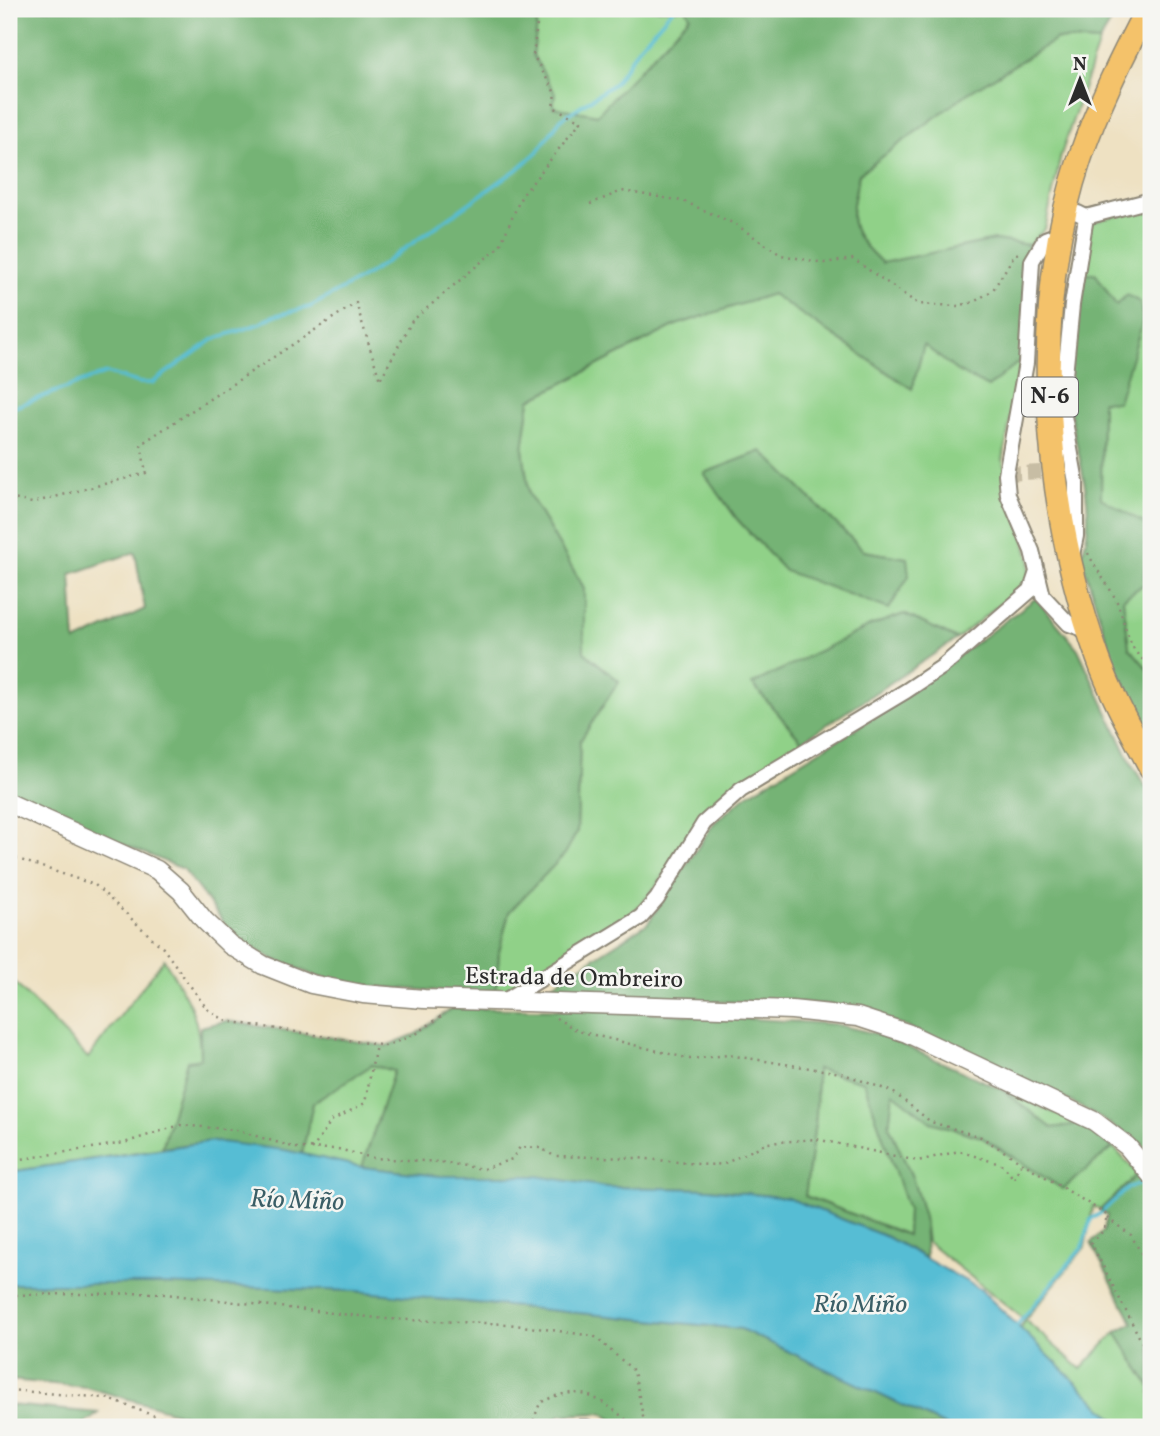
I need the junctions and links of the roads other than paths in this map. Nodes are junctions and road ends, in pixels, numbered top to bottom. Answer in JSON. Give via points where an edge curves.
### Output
{"nodes":[{"id":1,"x":1147,"y":9,"type":"edge"},
{"id":2,"x":1151,"y":200,"type":"edge"},
{"id":3,"x":1076,"y":213,"type":"junction"},
{"id":4,"x":1060,"y":233,"type":"junction"},
{"id":5,"x":1071,"y":560,"type":"junction"},
{"id":6,"x":1037,"y":572,"type":"junction"},
{"id":7,"x":1089,"y":631,"type":"junction"},
{"id":8,"x":1151,"y":768,"type":"edge"},
{"id":9,"x":9,"y":803,"type":"edge"},
{"id":10,"x":503,"y":1002,"type":"junction"},
{"id":11,"x":1151,"y":1175,"type":"edge"},
{"id":12,"x":580,"y":1427,"type":"edge"},
{"id":13,"x":587,"y":1427,"type":"edge"}],
"edges":[{"from":1,"to":3,"type":"highway","number":"N-6","via":[[1099,107],[1079,160]]},
{"from":2,"to":3,"type":"street"},
{"from":3,"to":4,"type":"highway","number":"N-6"},
{"from":3,"to":5,"type":"street","via":[[1062,405],[1076,482]]},
{"from":4,"to":5,"type":"highway","number":"N-6","via":[[1050,350],[1050,424]]},
{"from":4,"to":6,"type":"street","via":[[1045,239],[1032,261],[1026,363],[1006,474],[1008,495]]},
{"from":5,"to":7,"type":"highway","number":"N-6"},
{"from":6,"to":7,"type":"street","via":[[1043,596],[1055,613]]},
{"from":6,"to":10,"type":"street","via":[[1031,590],[942,667],[741,790],[704,823],[641,917]]},
{"from":7,"to":8,"type":"highway","number":"N-6","via":[[1119,708]]},
{"from":9,"to":10,"type":"street","name":"Estrada de Ombreiro","via":[[157,870],[230,945],[286,975],[353,993]]},
{"from":10,"to":11,"type":"street","name":"Estrada de Ombreiro","via":[[821,1011],[881,1023],[1094,1121],[1127,1146]]},
{"from":12,"to":13,"type":"street"}]}
